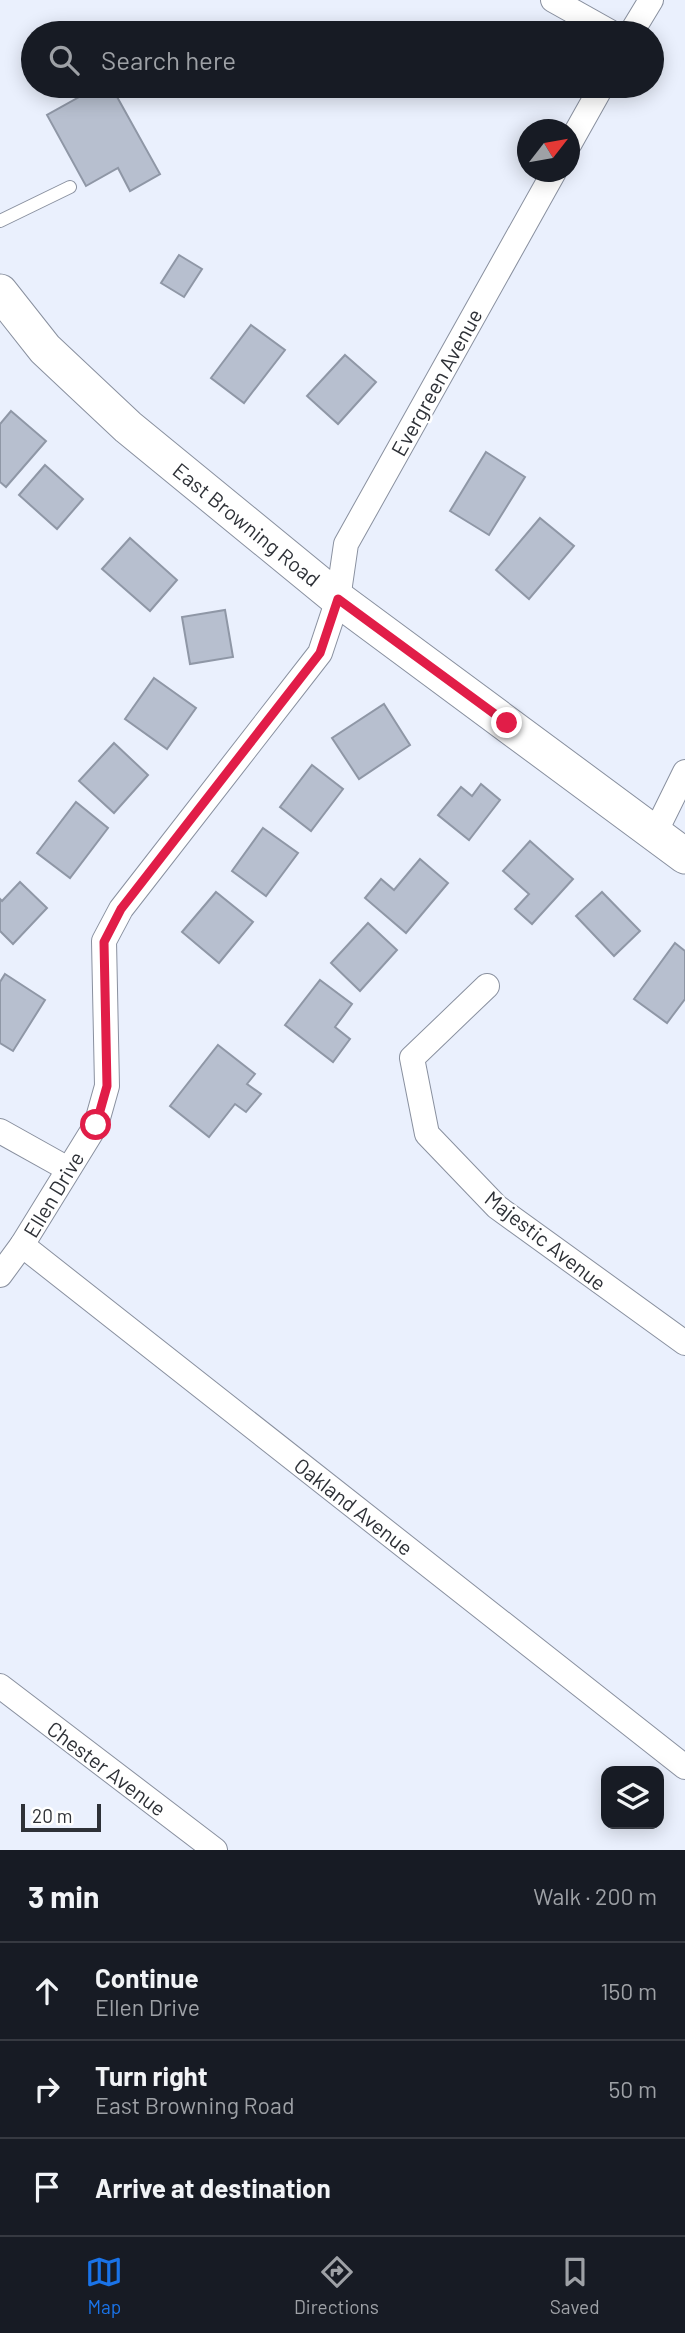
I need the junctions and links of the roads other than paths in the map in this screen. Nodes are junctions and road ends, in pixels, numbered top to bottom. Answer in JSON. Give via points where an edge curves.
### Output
{"nodes":[{"id":1,"x":553,"y":0,"type":"edge"},
{"id":2,"x":651,"y":0,"type":"edge"},
{"id":3,"x":591,"y":21,"type":"edge"},
{"id":4,"x":638,"y":21,"type":"edge"},
{"id":5,"x":595,"y":98,"type":"edge"},
{"id":6,"x":580,"y":124,"type":"edge"},
{"id":7,"x":548,"y":182,"type":"edge"},
{"id":8,"x":69,"y":187,"type":"dead end"},
{"id":9,"x":0,"y":221,"type":"edge"},
{"id":10,"x":0,"y":292,"type":"edge"},
{"id":11,"x":338,"y":599,"type":"junction"},
{"id":12,"x":685,"y":772,"type":"edge"},
{"id":13,"x":655,"y":833,"type":"junction"},
{"id":14,"x":685,"y":856,"type":"edge"},
{"id":15,"x":487,"y":986,"type":"dead end"},
{"id":16,"x":0,"y":1131,"type":"edge"},
{"id":17,"x":68,"y":1168,"type":"junction"},
{"id":18,"x":22,"y":1245,"type":"junction"},
{"id":19,"x":0,"y":1275,"type":"edge"},
{"id":20,"x":685,"y":1343,"type":"edge"},
{"id":21,"x":0,"y":1686,"type":"edge"},
{"id":22,"x":685,"y":1767,"type":"edge"},
{"id":23,"x":215,"y":1850,"type":"edge"}],
"edges":[{"from":1,"to":3,"type":"street"},
{"from":2,"to":4,"type":"street"},
{"from":5,"to":6,"type":"street"},
{"from":7,"to":11,"type":"street","name":"Evergreen Avenue","via":[[346,544]]},
{"from":8,"to":9,"type":"lane"},
{"from":10,"to":11,"type":"main road","name":"East Browning Road","via":[[45,349],[128,427]]},
{"from":11,"to":13,"type":"main road","name":"East Browning Road"},
{"from":11,"to":17,"type":"street","name":"Ellen Drive","via":[[320,653],[121,909],[104,942],[107,1086],[96,1125]]},
{"from":12,"to":13,"type":"street"},
{"from":13,"to":14,"type":"main road","name":"East Browning Road"},
{"from":15,"to":20,"type":"street","name":"Majestic Avenue","via":[[412,1059],[427,1134],[497,1207]]},
{"from":16,"to":17,"type":"street"},
{"from":17,"to":18,"type":"street","name":"Ellen Drive"},
{"from":18,"to":19,"type":"street","name":"Ellen Drive"},
{"from":18,"to":22,"type":"street","name":"Oakland Avenue"},
{"from":21,"to":23,"type":"street","name":"Chester Avenue"}]}
